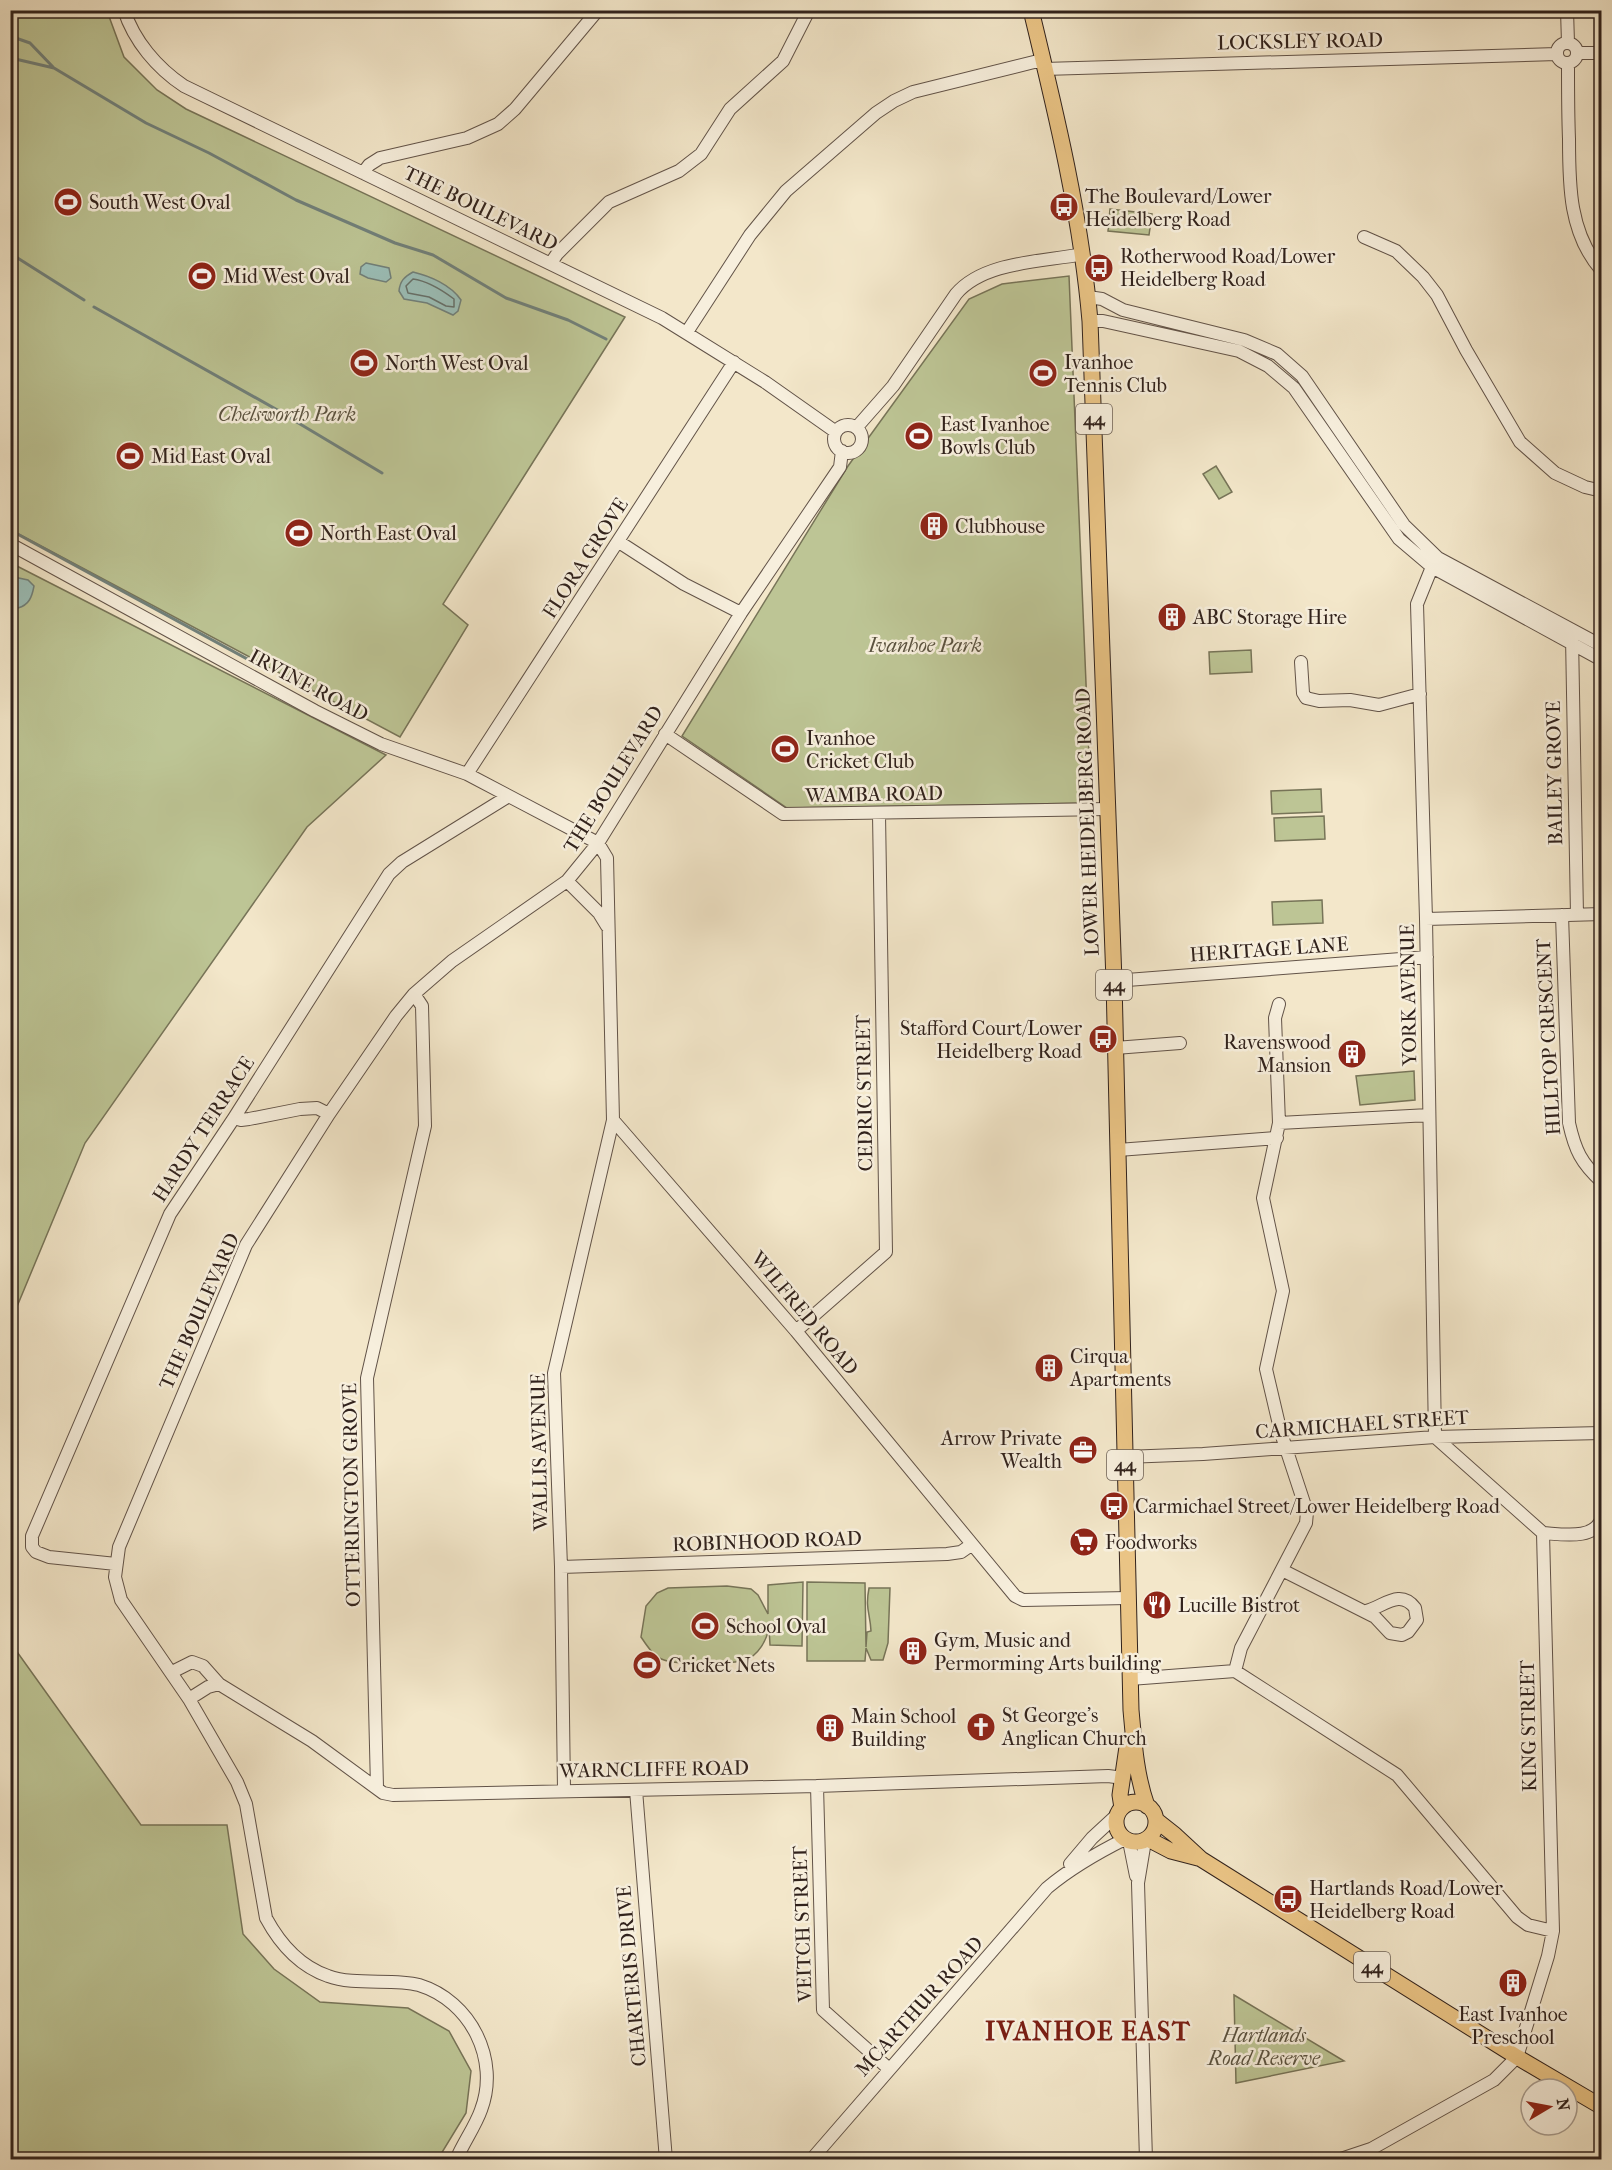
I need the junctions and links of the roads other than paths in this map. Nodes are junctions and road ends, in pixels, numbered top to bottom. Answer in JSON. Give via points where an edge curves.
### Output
{"nodes":[{"id":1,"x":124,"y":10,"type":"edge"},
{"id":2,"x":598,"y":10,"type":"edge"},
{"id":3,"x":809,"y":10,"type":"edge"},
{"id":4,"x":1031,"y":10,"type":"edge"},
{"id":5,"x":1567,"y":10,"type":"edge"},
{"id":6,"x":1568,"y":43,"type":"junction"},
{"id":7,"x":1578,"y":53,"type":"junction"},
{"id":8,"x":1602,"y":53,"type":"edge"},
{"id":9,"x":1557,"y":54,"type":"junction"},
{"id":10,"x":1043,"y":64,"type":"junction"},
{"id":11,"x":1568,"y":64,"type":"junction"},
{"id":12,"x":363,"y":174,"type":"junction"},
{"id":13,"x":1364,"y":237,"type":"dead end"},
{"id":14,"x":1083,"y":254,"type":"junction"},
{"id":15,"x":551,"y":263,"type":"junction"},
{"id":16,"x":1602,"y":271,"type":"edge"},
{"id":17,"x":1088,"y":297,"type":"junction"},
{"id":18,"x":1090,"y":321,"type":"junction"},
{"id":19,"x":687,"y":332,"type":"junction"},
{"id":20,"x":734,"y":362,"type":"junction"},
{"id":21,"x":857,"y":427,"type":"junction"},
{"id":22,"x":836,"y":432,"type":"junction"},
{"id":23,"x":842,"y":451,"type":"junction"},
{"id":24,"x":1602,"y":491,"type":"edge"},
{"id":25,"x":619,"y":542,"type":"junction"},
{"id":26,"x":10,"y":544,"type":"edge"},
{"id":27,"x":1435,"y":563,"type":"junction"},
{"id":28,"x":741,"y":613,"type":"junction"},
{"id":29,"x":1572,"y":637,"type":"junction"},
{"id":30,"x":1602,"y":646,"type":"edge"},
{"id":31,"x":1602,"y":660,"type":"edge"},
{"id":32,"x":1301,"y":662,"type":"dead end"},
{"id":33,"x":1420,"y":694,"type":"junction"},
{"id":34,"x":665,"y":734,"type":"junction"},
{"id":35,"x":467,"y":774,"type":"junction"},
{"id":36,"x":507,"y":797,"type":"junction"},
{"id":37,"x":1108,"y":809,"type":"junction"},
{"id":38,"x":879,"y":814,"type":"junction"},
{"id":39,"x":598,"y":843,"type":"junction"},
{"id":40,"x":567,"y":881,"type":"junction"},
{"id":41,"x":1602,"y":914,"type":"edge"},
{"id":42,"x":1562,"y":915,"type":"junction"},
{"id":43,"x":1576,"y":915,"type":"junction"},
{"id":44,"x":1426,"y":920,"type":"junction"},
{"id":45,"x":607,"y":927,"type":"junction"},
{"id":46,"x":1427,"y":957,"type":"junction"},
{"id":47,"x":1114,"y":981,"type":"junction"},
{"id":48,"x":414,"y":994,"type":"junction"},
{"id":49,"x":1279,"y":1004,"type":"dead end"},
{"id":50,"x":1180,"y":1043,"type":"dead end"},
{"id":51,"x":1115,"y":1048,"type":"junction"},
{"id":52,"x":329,"y":1114,"type":"junction"},
{"id":53,"x":1430,"y":1115,"type":"junction"},
{"id":54,"x":234,"y":1118,"type":"junction"},
{"id":55,"x":613,"y":1120,"type":"junction"},
{"id":56,"x":1280,"y":1123,"type":"junction"},
{"id":57,"x":1277,"y":1138,"type":"junction"},
{"id":58,"x":1118,"y":1150,"type":"junction"},
{"id":59,"x":1602,"y":1182,"type":"edge"},
{"id":60,"x":796,"y":1331,"type":"junction"},
{"id":61,"x":1602,"y":1433,"type":"edge"},
{"id":62,"x":1436,"y":1437,"type":"junction"},
{"id":63,"x":1286,"y":1447,"type":"junction"},
{"id":64,"x":1125,"y":1457,"type":"junction"},
{"id":65,"x":1602,"y":1517,"type":"edge"},
{"id":66,"x":1543,"y":1533,"type":"junction"},
{"id":67,"x":971,"y":1545,"type":"junction"},
{"id":68,"x":116,"y":1564,"type":"junction"},
{"id":69,"x":561,"y":1567,"type":"junction"},
{"id":70,"x":1282,"y":1570,"type":"junction"},
{"id":71,"x":1128,"y":1598,"type":"junction"},
{"id":72,"x":1365,"y":1611,"type":"dead end"},
{"id":73,"x":1235,"y":1671,"type":"junction"},
{"id":74,"x":172,"y":1672,"type":"junction"},
{"id":75,"x":1130,"y":1679,"type":"junction"},
{"id":76,"x":219,"y":1684,"type":"junction"},
{"id":77,"x":189,"y":1699,"type":"junction"},
{"id":78,"x":1131,"y":1710,"type":"junction"},
{"id":79,"x":1123,"y":1778,"type":"junction"},
{"id":80,"x":817,"y":1786,"type":"junction"},
{"id":81,"x":377,"y":1787,"type":"junction"},
{"id":82,"x":564,"y":1790,"type":"junction"},
{"id":83,"x":636,"y":1790,"type":"junction"},
{"id":84,"x":1148,"y":1806,"type":"junction"},
{"id":85,"x":1120,"y":1811,"type":"junction"},
{"id":86,"x":1156,"y":1820,"type":"junction"},
{"id":87,"x":1137,"y":1840,"type":"junction"},
{"id":88,"x":1200,"y":1859,"type":"junction"},
{"id":89,"x":1058,"y":1879,"type":"junction"},
{"id":90,"x":1552,"y":1930,"type":"junction"},
{"id":91,"x":1517,"y":2057,"type":"junction"},
{"id":92,"x":888,"y":2068,"type":"junction"},
{"id":93,"x":1602,"y":2107,"type":"edge"},
{"id":94,"x":456,"y":2160,"type":"edge"},
{"id":95,"x":666,"y":2160,"type":"edge"},
{"id":96,"x":811,"y":2160,"type":"edge"},
{"id":97,"x":1146,"y":2160,"type":"edge"},
{"id":98,"x":1338,"y":2160,"type":"edge"}],
"edges":[{"from":1,"to":12,"type":"street","name":"THE BOULEVARD","via":[[140,43],[169,77]]},
{"from":2,"to":12,"type":"street","via":[[498,124],[467,138],[380,159]]},
{"from":3,"to":15,"type":"street","via":[[783,61],[730,109],[701,154],[679,171],[609,202]]},
{"from":4,"to":10,"type":"main road","name":"LOWER HEIDELBERG ROAD","number":"44"},
{"from":5,"to":6,"type":"street"},
{"from":6,"to":7,"type":"street"},
{"from":6,"to":9,"type":"street","via":[[1559,47]]},
{"from":7,"to":8,"type":"street"},
{"from":7,"to":11,"type":"street"},
{"from":9,"to":10,"type":"street","name":"LOCKSLEY ROAD"},
{"from":9,"to":11,"type":"street","via":[[1559,60]]},
{"from":10,"to":14,"type":"main road","name":"LOWER HEIDELBERG ROAD","number":"44"},
{"from":10,"to":19,"type":"street","name":"LOCKSLEY ROAD","via":[[913,92],[876,113],[786,191],[750,236]]},
{"from":11,"to":16,"type":"street","via":[[1572,208],[1581,240]]},
{"from":12,"to":15,"type":"street","name":"THE BOULEVARD"},
{"from":13,"to":24,"type":"street","via":[[1396,251],[1424,277],[1520,442],[1555,473]]},
{"from":14,"to":17,"type":"main road","name":"LOWER HEIDELBERG ROAD","number":"44"},
{"from":14,"to":21,"type":"street","via":[[998,268],[966,284],[893,386]]},
{"from":15,"to":19,"type":"street","name":"THE BOULEVARD"},
{"from":17,"to":18,"type":"main road","name":"LOWER HEIDELBERG ROAD","number":"44"},
{"from":17,"to":27,"type":"street","via":[[1102,298],[1123,310],[1244,340],[1277,354],[1302,376],[1404,525]]},
{"from":18,"to":27,"type":"street","via":[[1239,351],[1268,366],[1294,388],[1399,539]]},
{"from":18,"to":37,"type":"main road","name":"LOWER HEIDELBERG ROAD","number":"44"},
{"from":19,"to":20,"type":"street","name":"THE BOULEVARD"},
{"from":20,"to":22,"type":"street","name":"THE BOULEVARD"},
{"from":20,"to":25,"type":"street","name":"FLORA GROVE"},
{"from":21,"to":22,"type":"street","via":[[843,426]]},
{"from":21,"to":23,"type":"street","via":[[862,435],[861,444],[851,452]]},
{"from":22,"to":23,"type":"street","via":[[835,441]]},
{"from":23,"to":28,"type":"street","name":"THE BOULEVARD","via":[[840,467]]},
{"from":25,"to":28,"type":"street","via":[[684,584]]},
{"from":25,"to":35,"type":"street","name":"FLORA GROVE"},
{"from":26,"to":35,"type":"street","name":"IRVINE ROAD","via":[[353,730]]},
{"from":27,"to":29,"type":"street"},
{"from":27,"to":33,"type":"street","name":"YORK AVENUE","via":[[1417,604]]},
{"from":28,"to":34,"type":"street","name":"THE BOULEVARD"},
{"from":29,"to":30,"type":"street"},
{"from":29,"to":31,"type":"street"},
{"from":29,"to":43,"type":"street","name":"BAILEY GROVE"},
{"from":32,"to":33,"type":"street","via":[[1306,698],[1379,705]]},
{"from":33,"to":44,"type":"street","name":"YORK AVENUE"},
{"from":34,"to":38,"type":"street","name":"WAMBA ROAD","via":[[783,814]]},
{"from":34,"to":39,"type":"street","name":"THE BOULEVARD"},
{"from":35,"to":36,"type":"street","name":"IRVINE ROAD"},
{"from":36,"to":39,"type":"street","name":"IRVINE ROAD"},
{"from":36,"to":54,"type":"street","name":"HARDY TERRACE","via":[[389,874]]},
{"from":37,"to":38,"type":"street","name":"WAMBA ROAD"},
{"from":37,"to":47,"type":"main road","name":"LOWER HEIDELBERG ROAD","number":"44"},
{"from":38,"to":60,"type":"street","name":"CEDRIC STREET","via":[[886,1252]]},
{"from":39,"to":40,"type":"street","name":"THE BOULEVARD"},
{"from":39,"to":45,"type":"street","via":[[606,858]]},
{"from":40,"to":45,"type":"street","via":[[599,913]]},
{"from":40,"to":48,"type":"street","name":"THE BOULEVARD","via":[[452,962]]},
{"from":41,"to":43,"type":"street"},
{"from":42,"to":43,"type":"street"},
{"from":42,"to":44,"type":"street"},
{"from":42,"to":59,"type":"street","name":"HILLTOP CRESCENT","via":[[1569,1124],[1575,1149]]},
{"from":44,"to":46,"type":"street","name":"YORK AVENUE"},
{"from":45,"to":55,"type":"street"},
{"from":46,"to":47,"type":"street","name":"HERITAGE LANE"},
{"from":46,"to":53,"type":"street","name":"YORK AVENUE"},
{"from":47,"to":51,"type":"main road","name":"LOWER HEIDELBERG ROAD","number":"44"},
{"from":48,"to":52,"type":"street","name":"THE BOULEVARD"},
{"from":48,"to":81,"type":"street","name":"OTTERINGTON GROVE","via":[[422,1006],[425,1126],[367,1378]]},
{"from":49,"to":56,"type":"street","via":[[1275,1018]]},
{"from":50,"to":51,"type":"street"},
{"from":51,"to":58,"type":"main road","name":"LOWER HEIDELBERG ROAD","number":"44"},
{"from":52,"to":54,"type":"street","via":[[317,1108]]},
{"from":52,"to":68,"type":"street","name":"THE BOULEVARD","via":[[246,1245],[119,1547]]},
{"from":53,"to":56,"type":"street"},
{"from":53,"to":62,"type":"street","name":"YORK AVENUE"},
{"from":54,"to":68,"type":"street","name":"HARDY TERRACE","via":[[170,1214],[33,1536],[36,1552],[49,1557]]},
{"from":55,"to":60,"type":"street","name":"WILFRED ROAD"},
{"from":55,"to":69,"type":"street","name":"WALLIS AVENUE","via":[[554,1373]]},
{"from":56,"to":57,"type":"street"},
{"from":57,"to":58,"type":"street"},
{"from":57,"to":63,"type":"street","via":[[1263,1198],[1283,1291],[1266,1369]]},
{"from":58,"to":64,"type":"main road","name":"LOWER HEIDELBERG ROAD","number":"44"},
{"from":60,"to":67,"type":"street","name":"WILFRED ROAD"},
{"from":61,"to":62,"type":"street","name":"CARMICHAEL STREET"},
{"from":62,"to":63,"type":"street","name":"CARMICHAEL STREET"},
{"from":62,"to":66,"type":"street"},
{"from":63,"to":64,"type":"street","name":"CARMICHAEL STREET"},
{"from":63,"to":70,"type":"street","via":[[1306,1523]]},
{"from":64,"to":71,"type":"main road","name":"LOWER HEIDELBERG ROAD","number":"44"},
{"from":65,"to":66,"type":"street","via":[[1586,1533]]},
{"from":66,"to":90,"type":"street","name":"KING STREET"},
{"from":67,"to":69,"type":"street","name":"ROBINHOOD ROAD","via":[[961,1552],[947,1554]]},
{"from":67,"to":71,"type":"street","name":"WILFRED ROAD","via":[[1015,1596],[1023,1600]]},
{"from":68,"to":74,"type":"street","name":"THE BOULEVARD","via":[[121,1600]]},
{"from":69,"to":82,"type":"street","name":"WALLIS AVENUE"},
{"from":70,"to":72,"type":"street"},
{"from":70,"to":73,"type":"street","via":[[1241,1648]]},
{"from":71,"to":75,"type":"main road","name":"LOWER HEIDELBERG ROAD","number":"44"},
{"from":73,"to":75,"type":"street"},
{"from":73,"to":90,"type":"street","via":[[1397,1775],[1517,1917],[1528,1925]]},
{"from":74,"to":76,"type":"street","name":"WARNCLIFFE ROAD","via":[[192,1662],[203,1666]]},
{"from":74,"to":77,"type":"street","name":"THE BOULEVARD"},
{"from":75,"to":78,"type":"main road","name":"LOWER HEIDELBERG ROAD","number":"44"},
{"from":76,"to":77,"type":"street"},
{"from":76,"to":81,"type":"street","name":"WARNCLIFFE ROAD","via":[[312,1741]]},
{"from":77,"to":94,"type":"street","name":"THE BOULEVARD","via":[[246,1804],[266,1918],[288,1952],[329,1977],[418,1985],[444,1996],[476,2031],[487,2061],[487,2089],[481,2111]]},
{"from":78,"to":79,"type":"main road","name":"LOWER HEIDELBERG ROAD","number":"44"},
{"from":78,"to":84,"type":"main road","name":"LOWER HEIDELBERG ROAD","number":"44","via":[[1135,1758]]},
{"from":79,"to":80,"type":"street","name":"WARNCLIFFE ROAD"},
{"from":79,"to":85,"type":"main road","name":"LOWER HEIDELBERG ROAD","number":"44"},
{"from":80,"to":83,"type":"street","name":"WARNCLIFFE ROAD"},
{"from":80,"to":92,"type":"street","name":"VEITCH STREET","via":[[823,2010]]},
{"from":81,"to":82,"type":"street","name":"WARNCLIFFE ROAD","via":[[393,1795]]},
{"from":82,"to":83,"type":"street","name":"WARNCLIFFE ROAD"},
{"from":83,"to":95,"type":"street","name":"CHARTERIS DRIVE"},
{"from":84,"to":85,"type":"main road","via":[[1134,1803]]},
{"from":84,"to":86,"type":"main road","number":"44"},
{"from":85,"to":87,"type":"main road","number":"44","via":[[1116,1823],[1119,1832]]},
{"from":85,"to":89,"type":"street","name":"MCARTHUR ROAD"},
{"from":86,"to":87,"type":"main road","via":[[1154,1831]]},
{"from":86,"to":88,"type":"main road","number":"44"},
{"from":87,"to":88,"type":"main road","number":"44"},
{"from":87,"to":89,"type":"street","name":"MCARTHUR ROAD","via":[[1094,1854]]},
{"from":87,"to":97,"type":"street"},
{"from":88,"to":91,"type":"main road","number":"44"},
{"from":89,"to":92,"type":"street","name":"MCARTHUR ROAD"},
{"from":90,"to":91,"type":"street","name":"KING STREET","via":[[1548,1956]]},
{"from":91,"to":93,"type":"main road","number":"44"},
{"from":91,"to":98,"type":"street","via":[[1494,2080],[1371,2149]]},
{"from":92,"to":96,"type":"street","name":"MCARTHUR ROAD"}]}
